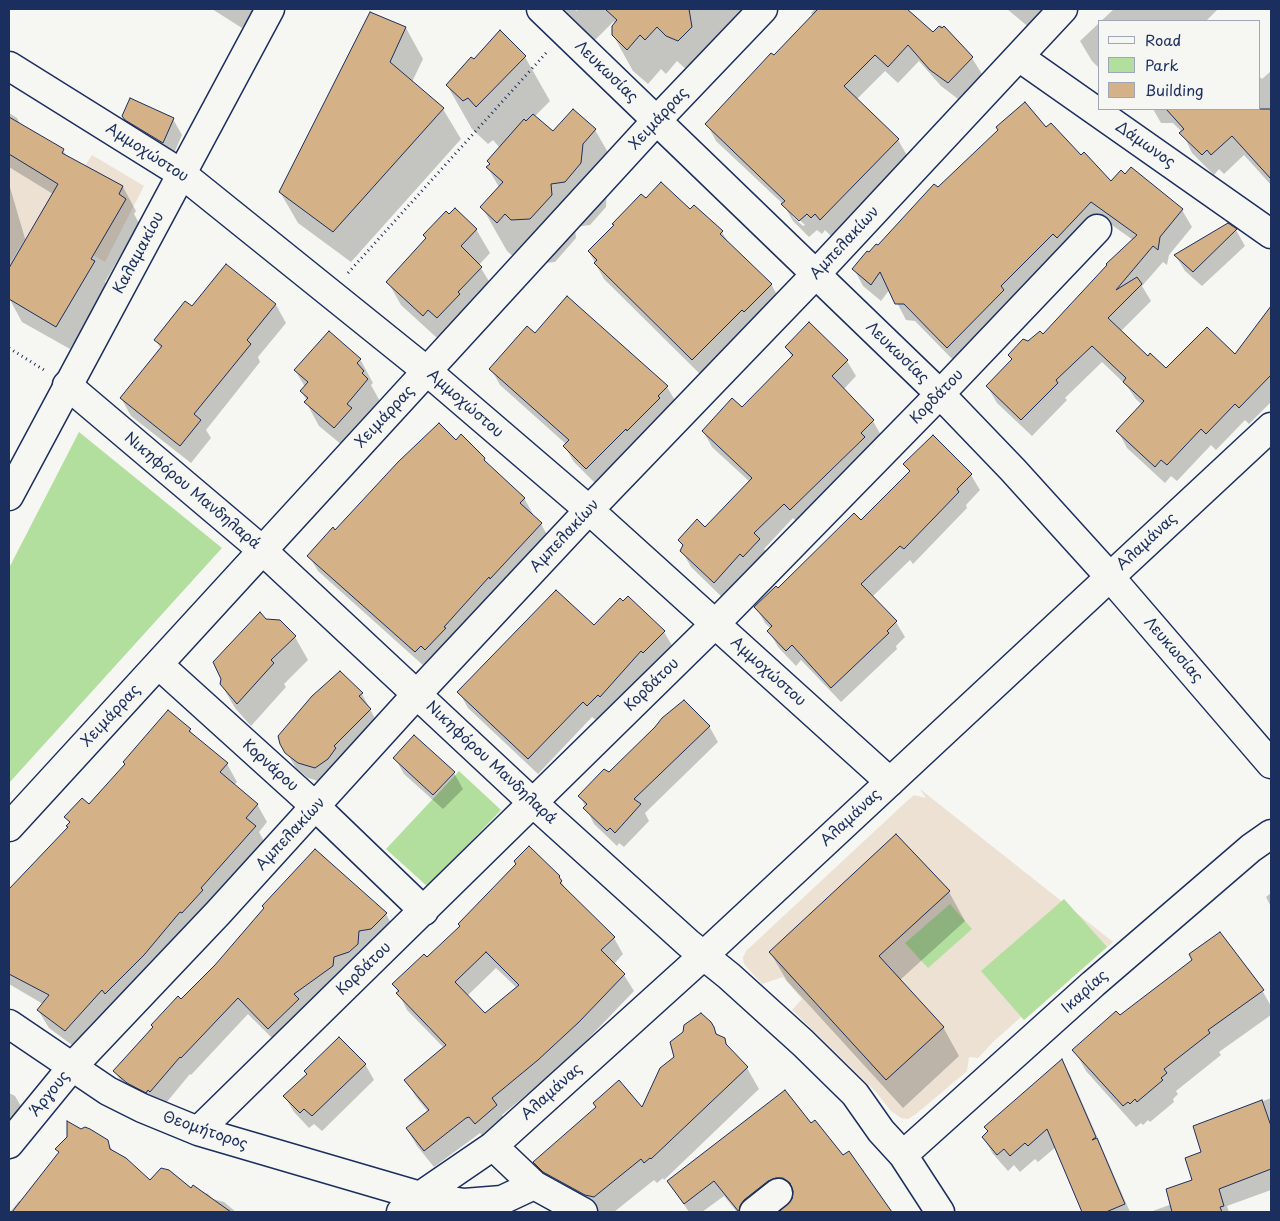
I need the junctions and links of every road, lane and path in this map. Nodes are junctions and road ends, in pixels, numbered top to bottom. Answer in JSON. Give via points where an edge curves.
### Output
{"nodes":[{"id":1,"x":270,"y":9,"type":"edge"},
{"id":2,"x":541,"y":9,"type":"edge"},
{"id":3,"x":763,"y":9,"type":"edge"},
{"id":4,"x":1063,"y":9,"type":"edge"},
{"id":5,"x":565,"y":32,"type":"junction"},
{"id":6,"x":1019,"y":57,"type":"junction"},
{"id":7,"x":9,"y":66,"type":"edge"},
{"id":8,"x":657,"y":120,"type":"junction"},
{"id":9,"x":182,"y":174,"type":"junction"},
{"id":10,"x":1097,"y":229,"type":"dead end"},
{"id":11,"x":1271,"y":234,"type":"edge"},
{"id":12,"x":815,"y":275,"type":"junction"},
{"id":13,"x":330,"y":293,"type":"junction"},
{"id":14,"x":9,"y":348,"type":"edge"},
{"id":15,"x":428,"y":372,"type":"junction"},
{"id":16,"x":67,"y":386,"type":"junction"},
{"id":17,"x":940,"y":394,"type":"junction"},
{"id":18,"x":1271,"y":427,"type":"edge"},
{"id":19,"x":9,"y":496,"type":"edge"},
{"id":20,"x":589,"y":510,"type":"junction"},
{"id":21,"x":262,"y":550,"type":"junction"},
{"id":22,"x":1110,"y":577,"type":"junction"},
{"id":23,"x":714,"y":624,"type":"junction"},
{"id":24,"x":159,"y":665,"type":"junction"},
{"id":25,"x":417,"y":694,"type":"junction"},
{"id":26,"x":1271,"y":764,"type":"edge"},
{"id":27,"x":890,"y":782,"type":"junction"},
{"id":28,"x":532,"y":802,"type":"junction"},
{"id":29,"x":316,"y":807,"type":"junction"},
{"id":30,"x":9,"y":828,"type":"edge"},
{"id":31,"x":1271,"y":834,"type":"edge"},
{"id":32,"x":424,"y":911,"type":"junction"},
{"id":33,"x":703,"y":956,"type":"junction"},
{"id":34,"x":9,"y":1024,"type":"edge"},
{"id":35,"x":72,"y":1067,"type":"junction"},
{"id":36,"x":198,"y":1132,"type":"junction"},
{"id":37,"x":9,"y":1144,"type":"edge"},
{"id":38,"x":493,"y":1146,"type":"junction"},
{"id":39,"x":903,"y":1155,"type":"junction"},
{"id":40,"x":534,"y":1185,"type":"junction"},
{"id":41,"x":778,"y":1193,"type":"dead end"},
{"id":42,"x":410,"y":1204,"type":"edge"},
{"id":43,"x":583,"y":1212,"type":"edge"},
{"id":44,"x":754,"y":1212,"type":"edge"},
{"id":45,"x":940,"y":1212,"type":"edge"}],
"edges":[{"from":1,"to":9,"type":"street","name":"Καλαμακίου"},
{"from":2,"to":5,"type":"street","name":"Λευκωσίας"},
{"from":3,"to":8,"type":"street","name":"Χειμάρρας"},
{"from":4,"to":6,"type":"street","name":"Αμπελακίων"},
{"from":5,"to":8,"type":"street","name":"Λευκωσίας"},
{"from":5,"to":13,"type":"path"},
{"from":6,"to":11,"type":"street","name":"Δάμωνος"},
{"from":6,"to":12,"type":"street","name":"Αμπελακίων"},
{"from":7,"to":9,"type":"street","name":"Αμμοχώστου"},
{"from":8,"to":12,"type":"street","name":"Λευκωσίας"},
{"from":8,"to":15,"type":"street","name":"Χειμάρρας"},
{"from":9,"to":13,"type":"street","name":"Αμμοχώστου"},
{"from":9,"to":16,"type":"street","name":"Καλαμακίου"},
{"from":10,"to":17,"type":"street","name":"Κορδάτου"},
{"from":12,"to":17,"type":"street","name":"Λευκωσίας"},
{"from":12,"to":20,"type":"street","name":"Αμπελακίων"},
{"from":13,"to":15,"type":"street","name":"Αμμοχώστου"},
{"from":14,"to":16,"type":"path"},
{"from":15,"to":20,"type":"street","name":"Αμμοχώστου"},
{"from":15,"to":21,"type":"street","name":"Χειμάρρας"},
{"from":16,"to":19,"type":"street","name":"Καλαμακίου"},
{"from":16,"to":21,"type":"street","name":"Νικηφόρου Μανδηλαρά"},
{"from":17,"to":22,"type":"street","name":"Λευκωσίας"},
{"from":17,"to":23,"type":"street","name":"Κορδάτου"},
{"from":18,"to":22,"type":"street","name":"Αλαμάνας"},
{"from":20,"to":23,"type":"street","name":"Αμμοχώστου"},
{"from":20,"to":25,"type":"street","name":"Αμπελακίων"},
{"from":21,"to":24,"type":"street","name":"Χειμάρρας"},
{"from":21,"to":25,"type":"street","name":"Νικηφόρου Μανδηλαρά"},
{"from":22,"to":26,"type":"street","name":"Λευκωσίας"},
{"from":22,"to":27,"type":"street","name":"Αλαμάνας"},
{"from":23,"to":27,"type":"street","name":"Αμμοχώστου"},
{"from":23,"to":28,"type":"street","name":"Κορδάτου"},
{"from":24,"to":29,"type":"street","name":"Κορνάρου"},
{"from":24,"to":30,"type":"street","name":"Χειμάρρας"},
{"from":25,"to":28,"type":"street","name":"Νικηφόρου Μανδηλαρά"},
{"from":25,"to":29,"type":"street","name":"Αμπελακίων"},
{"from":27,"to":33,"type":"street","name":"Αλαμάνας"},
{"from":28,"to":32,"type":"street","name":"Κορδάτου"},
{"from":28,"to":33,"type":"street","name":"Νικηφόρου Μανδηλαρά"},
{"from":29,"to":32,"type":"street","name":"Κορνάρου"},
{"from":29,"to":35,"type":"street","name":"Αμπελακίων"},
{"from":31,"to":39,"type":"street","name":"Ικαρίας","via":[[1093,984]]},
{"from":32,"to":36,"type":"street","name":"Κορδάτου"},
{"from":33,"to":38,"type":"street","name":"Αλαμάνας"},
{"from":33,"to":39,"type":"street","name":"Νικηφόρου Μανδηλαρά","via":[[804,1042],[854,1094]]},
{"from":34,"to":35,"type":"street","name":"Θεομήτορος"},
{"from":35,"to":36,"type":"street","name":"Θεομήτορος","via":[[108,1091]]},
{"from":35,"to":37,"type":"street","name":"Άργους"},
{"from":36,"to":42,"type":"street","name":"Θεομήτορος"},
{"from":38,"to":40,"type":"street"},
{"from":38,"to":42,"type":"street","name":"Αλαμάνας"},
{"from":39,"to":45,"type":"street","name":"Νικηφόρου Μανδηλαρά"},
{"from":40,"to":42,"type":"street","name":"Θεομήτορος","via":[[502,1200]]},
{"from":40,"to":43,"type":"street"},
{"from":41,"to":44,"type":"street"}]}
